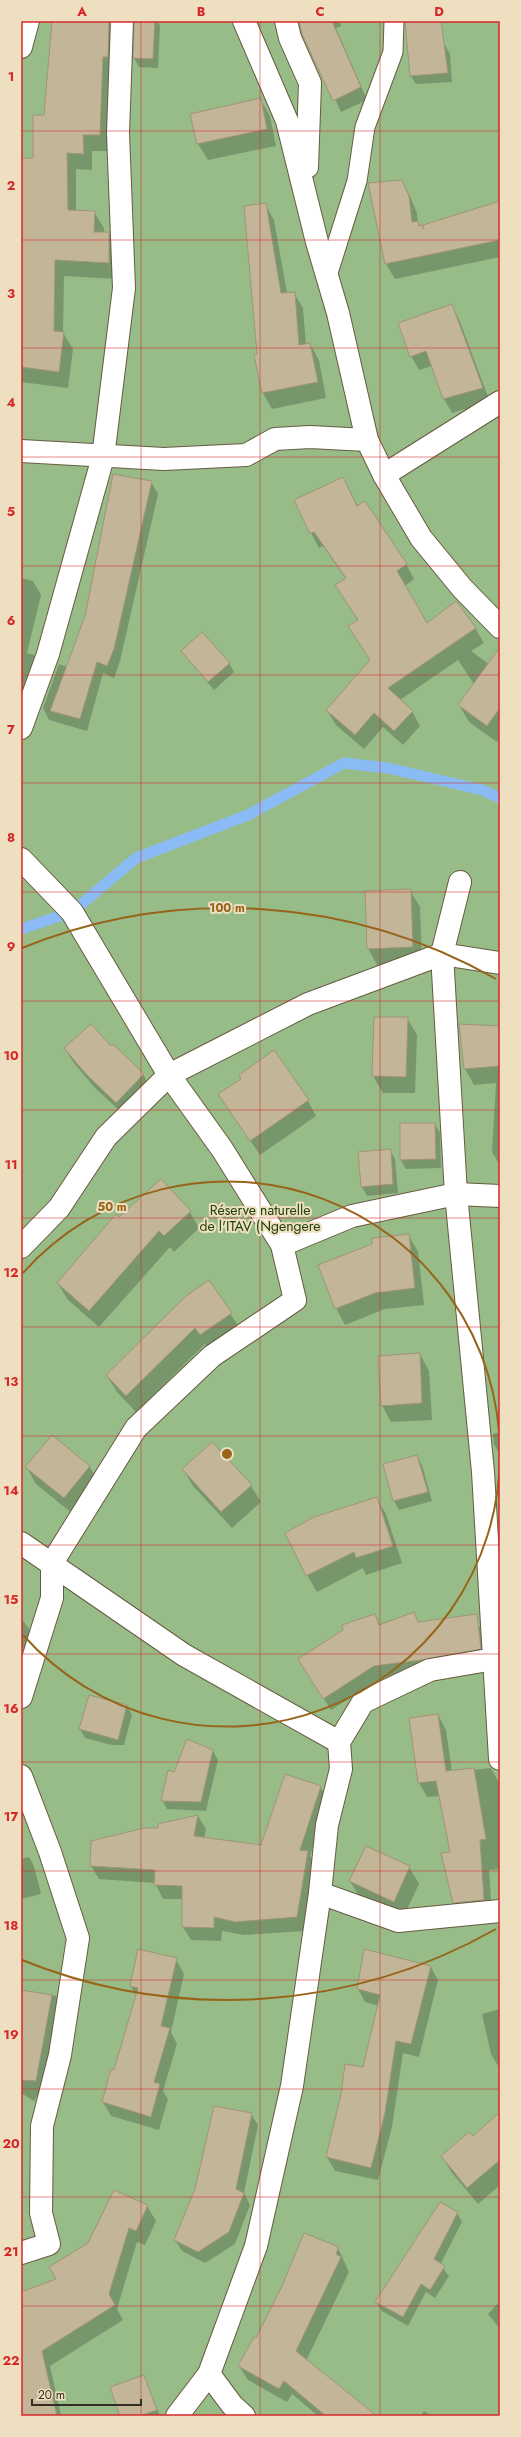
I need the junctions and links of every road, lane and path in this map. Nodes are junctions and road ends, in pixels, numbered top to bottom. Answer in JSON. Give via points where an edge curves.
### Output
{"nodes":[{"id":1,"x":28,"y":21,"type":"edge"},
{"id":2,"x":122,"y":21,"type":"edge"},
{"id":3,"x":244,"y":21,"type":"edge"},
{"id":4,"x":286,"y":21,"type":"edge"},
{"id":5,"x":394,"y":21,"type":"edge"},
{"id":6,"x":21,"y":47,"type":"edge"},
{"id":7,"x":306,"y":194,"type":"junction"},
{"id":8,"x":327,"y":276,"type":"junction"},
{"id":9,"x":500,"y":402,"type":"edge"},
{"id":10,"x":367,"y":440,"type":"junction"},
{"id":11,"x":21,"y":451,"type":"edge"},
{"id":12,"x":103,"y":457,"type":"junction"},
{"id":13,"x":384,"y":475,"type":"junction"},
{"id":14,"x":500,"y":627,"type":"edge"},
{"id":15,"x":21,"y":728,"type":"edge"},
{"id":16,"x":21,"y":859,"type":"edge"},
{"id":17,"x":460,"y":882,"type":"dead end"},
{"id":18,"x":442,"y":954,"type":"junction"},
{"id":19,"x":500,"y":963,"type":"edge"},
{"id":20,"x":169,"y":1074,"type":"junction"},
{"id":21,"x":456,"y":1194,"type":"junction"},
{"id":22,"x":500,"y":1196,"type":"edge"},
{"id":23,"x":282,"y":1245,"type":"junction"},
{"id":24,"x":21,"y":1246,"type":"edge"},
{"id":25,"x":492,"y":1473,"type":"edge"},
{"id":26,"x":21,"y":1543,"type":"edge"},
{"id":27,"x":52,"y":1563,"type":"junction"},
{"id":28,"x":494,"y":1659,"type":"junction"},
{"id":29,"x":21,"y":1697,"type":"edge"},
{"id":30,"x":339,"y":1742,"type":"junction"},
{"id":31,"x":500,"y":1759,"type":"edge"},
{"id":32,"x":21,"y":1776,"type":"edge"},
{"id":33,"x":320,"y":1893,"type":"junction"},
{"id":34,"x":500,"y":1911,"type":"edge"},
{"id":35,"x":21,"y":2253,"type":"edge"},
{"id":36,"x":209,"y":2374,"type":"junction"},
{"id":37,"x":177,"y":2416,"type":"edge"},
{"id":38,"x":244,"y":2416,"type":"edge"}],
"edges":[{"from":1,"to":6,"type":"street"},
{"from":2,"to":12,"type":"street","via":[[118,133],[124,288]]},
{"from":3,"to":7,"type":"street","via":[[288,121]]},
{"from":4,"to":7,"type":"street","via":[[290,38],[310,83]]},
{"from":5,"to":8,"type":"lane","via":[[393,52],[365,127],[357,181]]},
{"from":7,"to":8,"type":"street"},
{"from":8,"to":10,"type":"street","via":[[342,327]]},
{"from":9,"to":13,"type":"street"},
{"from":10,"to":12,"type":"street","via":[[310,437],[275,439],[246,455],[164,459]]},
{"from":10,"to":13,"type":"street"},
{"from":11,"to":12,"type":"street"},
{"from":12,"to":15,"type":"street","via":[[48,654]]},
{"from":13,"to":14,"type":"street","via":[[421,538],[462,588]]},
{"from":16,"to":20,"type":"street","via":[[72,912]]},
{"from":17,"to":18,"type":"street"},
{"from":18,"to":19,"type":"street"},
{"from":18,"to":20,"type":"street","via":[[308,1004]]},
{"from":18,"to":21,"type":"street"},
{"from":20,"to":23,"type":"street","via":[[222,1149]]},
{"from":20,"to":24,"type":"street","via":[[106,1137],[59,1208]]},
{"from":21,"to":22,"type":"street"},
{"from":21,"to":23,"type":"street","via":[[352,1216]]},
{"from":21,"to":25,"type":"street"},
{"from":23,"to":27,"type":"street","via":[[295,1300],[212,1356],[136,1428]]},
{"from":25,"to":28,"type":"street"},
{"from":26,"to":27,"type":"street"},
{"from":27,"to":29,"type":"street","via":[[52,1598]]},
{"from":27,"to":30,"type":"street","via":[[184,1655]]},
{"from":28,"to":30,"type":"street","via":[[430,1670],[363,1702]]},
{"from":28,"to":31,"type":"street"},
{"from":30,"to":33,"type":"street","via":[[341,1769],[327,1824]]},
{"from":32,"to":35,"type":"street","via":[[50,1852],[78,1938],[60,2055],[42,2126],[42,2213],[49,2244]]},
{"from":33,"to":34,"type":"street","via":[[398,1921]]},
{"from":33,"to":36,"type":"street","via":[[292,2086],[256,2246]]},
{"from":36,"to":37,"type":"street"},
{"from":36,"to":38,"type":"street"}]}
